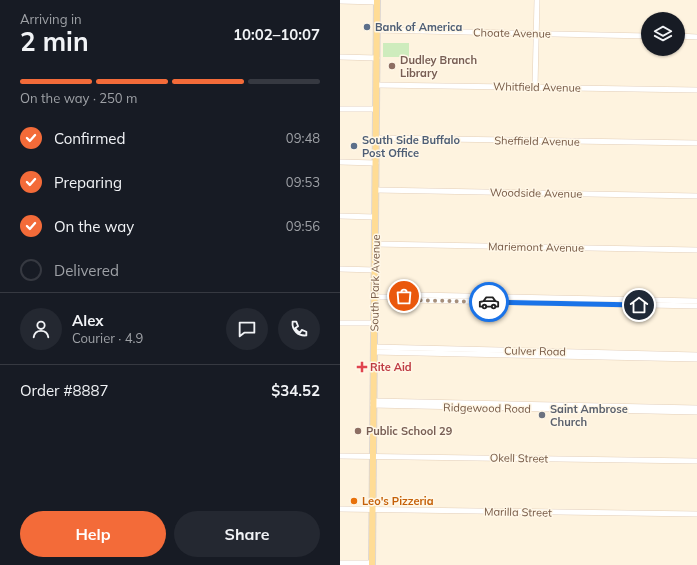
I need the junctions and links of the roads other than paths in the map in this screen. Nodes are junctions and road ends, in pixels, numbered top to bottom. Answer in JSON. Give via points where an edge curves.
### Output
{"nodes":[{"id":1,"x":536,"y":0,"type":"edge"},
{"id":2,"x":340,"y":1,"type":"edge"},
{"id":3,"x":377,"y":1,"type":"edge"},
{"id":4,"x":377,"y":30,"type":"junction"},
{"id":5,"x":536,"y":33,"type":"junction"},
{"id":6,"x":641,"y":36,"type":"edge"},
{"id":7,"x":685,"y":36,"type":"edge"},
{"id":8,"x":697,"y":37,"type":"edge"},
{"id":9,"x":340,"y":57,"type":"edge"},
{"id":10,"x":377,"y":58,"type":"junction"},
{"id":11,"x":377,"y":85,"type":"junction"},
{"id":12,"x":536,"y":87,"type":"junction"},
{"id":13,"x":697,"y":90,"type":"edge"},
{"id":14,"x":340,"y":109,"type":"edge"},
{"id":15,"x":376,"y":109,"type":"junction"},
{"id":16,"x":376,"y":138,"type":"junction"},
{"id":17,"x":697,"y":143,"type":"edge"},
{"id":18,"x":340,"y":162,"type":"edge"},
{"id":19,"x":376,"y":163,"type":"junction"},
{"id":20,"x":376,"y":190,"type":"junction"},
{"id":21,"x":697,"y":196,"type":"edge"},
{"id":22,"x":340,"y":216,"type":"edge"},
{"id":23,"x":375,"y":217,"type":"junction"},
{"id":24,"x":375,"y":244,"type":"junction"},
{"id":25,"x":697,"y":250,"type":"edge"},
{"id":26,"x":340,"y":269,"type":"edge"},
{"id":27,"x":375,"y":270,"type":"junction"},
{"id":28,"x":374,"y":297,"type":"junction"},
{"id":29,"x":697,"y":301,"type":"edge"},
{"id":30,"x":655,"y":303,"type":"junction"},
{"id":31,"x":697,"y":306,"type":"edge"},
{"id":32,"x":340,"y":323,"type":"edge"},
{"id":33,"x":374,"y":323,"type":"junction"},
{"id":34,"x":374,"y":350,"type":"junction"},
{"id":35,"x":697,"y":354,"type":"edge"},
{"id":36,"x":697,"y":359,"type":"edge"},
{"id":37,"x":373,"y":403,"type":"junction"},
{"id":38,"x":697,"y":408,"type":"edge"},
{"id":39,"x":670,"y":409,"type":"junction"},
{"id":40,"x":697,"y":412,"type":"edge"},
{"id":41,"x":340,"y":456,"type":"edge"},
{"id":42,"x":372,"y":456,"type":"junction"},
{"id":43,"x":697,"y":461,"type":"edge"},
{"id":44,"x":340,"y":509,"type":"edge"},
{"id":45,"x":372,"y":510,"type":"junction"},
{"id":46,"x":697,"y":514,"type":"edge"},
{"id":47,"x":340,"y":563,"type":"edge"},
{"id":48,"x":372,"y":564,"type":"edge"}],
"edges":[{"from":1,"to":5,"type":"street"},
{"from":2,"to":3,"type":"street"},
{"from":3,"to":4,"type":"main road","name":"South Park Avenue"},
{"from":4,"to":5,"type":"street","name":"Choate Avenue"},
{"from":4,"to":10,"type":"main road","name":"South Park Avenue"},
{"from":5,"to":6,"type":"street","name":"Choate Avenue"},
{"from":5,"to":12,"type":"street"},
{"from":7,"to":8,"type":"street"},
{"from":9,"to":10,"type":"street"},
{"from":10,"to":11,"type":"main road","name":"South Park Avenue"},
{"from":11,"to":12,"type":"street","name":"Whitfield Avenue"},
{"from":11,"to":15,"type":"main road","name":"South Park Avenue"},
{"from":12,"to":13,"type":"street","name":"Whitfield Avenue"},
{"from":14,"to":15,"type":"street"},
{"from":15,"to":16,"type":"main road","name":"South Park Avenue"},
{"from":16,"to":17,"type":"street","name":"Sheffield Avenue"},
{"from":16,"to":19,"type":"main road","name":"South Park Avenue"},
{"from":18,"to":19,"type":"street"},
{"from":19,"to":20,"type":"main road","name":"South Park Avenue"},
{"from":20,"to":21,"type":"street","name":"Woodside Avenue"},
{"from":20,"to":23,"type":"main road","name":"South Park Avenue"},
{"from":22,"to":23,"type":"street"},
{"from":23,"to":24,"type":"main road","name":"South Park Avenue"},
{"from":24,"to":25,"type":"street","name":"Mariemont Avenue"},
{"from":24,"to":27,"type":"main road","name":"South Park Avenue"},
{"from":26,"to":27,"type":"street"},
{"from":27,"to":28,"type":"main road","name":"South Park Avenue"},
{"from":28,"to":30,"type":"street","via":[[402,297],[408,300]]},
{"from":28,"to":33,"type":"main road","name":"South Park Avenue"},
{"from":29,"to":30,"type":"street"},
{"from":30,"to":31,"type":"street"},
{"from":32,"to":33,"type":"street"},
{"from":33,"to":34,"type":"main road","name":"South Park Avenue"},
{"from":34,"to":35,"type":"street","name":"Culver Road"},
{"from":34,"to":36,"type":"street","name":"Culver Road"},
{"from":34,"to":37,"type":"main road","name":"South Park Avenue"},
{"from":37,"to":39,"type":"street","name":"Ridgewood Road"},
{"from":37,"to":42,"type":"main road","name":"South Park Avenue"},
{"from":38,"to":39,"type":"street","name":"Ridgewood Road"},
{"from":39,"to":40,"type":"street","name":"Ridgewood Road"},
{"from":41,"to":42,"type":"street","name":"Okell Street"},
{"from":42,"to":43,"type":"street","name":"Okell Street"},
{"from":42,"to":45,"type":"main road","name":"South Park Avenue"},
{"from":44,"to":45,"type":"street","name":"Marilla Street"},
{"from":45,"to":46,"type":"street","name":"Marilla Street"},
{"from":45,"to":48,"type":"main road","name":"South Park Avenue"},
{"from":47,"to":48,"type":"street"}]}
